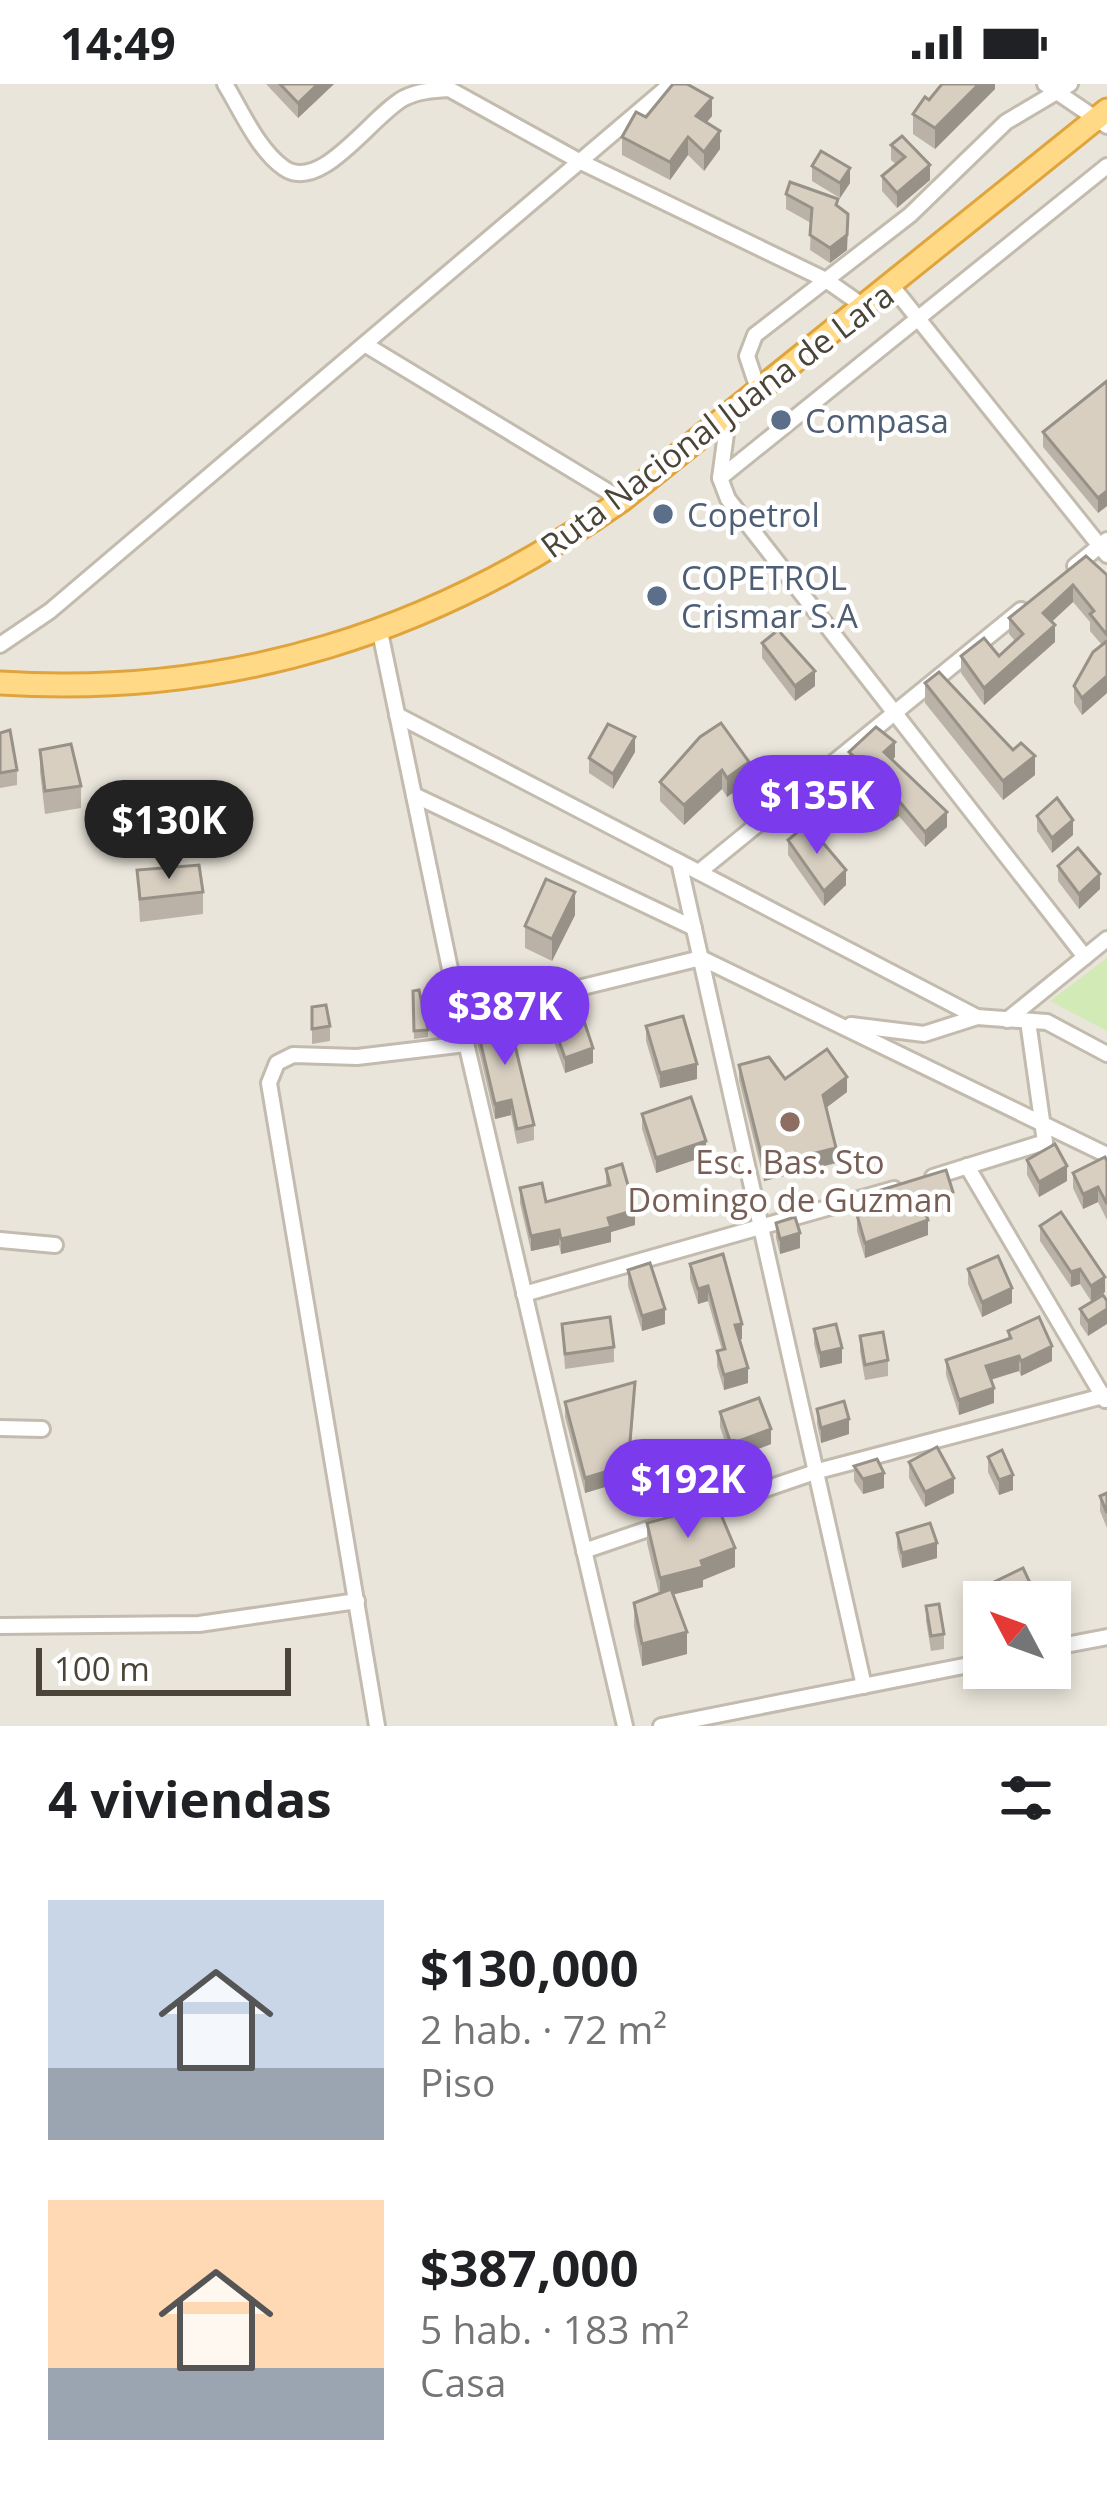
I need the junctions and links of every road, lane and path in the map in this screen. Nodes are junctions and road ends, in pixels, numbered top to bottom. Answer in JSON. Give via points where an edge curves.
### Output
{"nodes":[{"id":1,"x":225,"y":84,"type":"edge"},
{"id":2,"x":671,"y":84,"type":"edge"},
{"id":3,"x":1045,"y":84,"type":"edge"},
{"id":4,"x":451,"y":87,"type":"edge"},
{"id":5,"x":1065,"y":88,"type":"edge"},
{"id":6,"x":1104,"y":118,"type":"edge"},
{"id":7,"x":579,"y":161,"type":"junction"},
{"id":8,"x":1107,"y":166,"type":"edge"},
{"id":9,"x":826,"y":280,"type":"junction"},
{"id":10,"x":892,"y":286,"type":"junction"},
{"id":11,"x":866,"y":308,"type":"junction"},
{"id":12,"x":918,"y":319,"type":"junction"},
{"id":13,"x":366,"y":346,"type":"junction"},
{"id":14,"x":759,"y":392,"type":"junction"},
{"id":15,"x":728,"y":419,"type":"junction"},
{"id":16,"x":720,"y":478,"type":"junction"},
{"id":17,"x":622,"y":500,"type":"junction"},
{"id":18,"x":1104,"y":547,"type":"edge"},
{"id":19,"x":1063,"y":576,"type":"edge"},
{"id":20,"x":1026,"y":606,"type":"edge"},
{"id":21,"x":380,"y":632,"type":"junction"},
{"id":22,"x":0,"y":645,"type":"edge"},
{"id":23,"x":0,"y":683,"type":"edge"},
{"id":24,"x":896,"y":712,"type":"junction"},
{"id":25,"x":397,"y":715,"type":"junction"},
{"id":26,"x":414,"y":795,"type":"junction"},
{"id":27,"x":680,"y":862,"type":"junction"},
{"id":28,"x":699,"y":872,"type":"junction"},
{"id":29,"x":694,"y":928,"type":"junction"},
{"id":30,"x":1107,"y":939,"type":"edge"},
{"id":31,"x":1085,"y":957,"type":"junction"},
{"id":32,"x":701,"y":958,"type":"junction"},
{"id":33,"x":460,"y":1017,"type":"junction"},
{"id":34,"x":977,"y":1017,"type":"junction"},
{"id":35,"x":1006,"y":1019,"type":"junction"},
{"id":36,"x":1028,"y":1021,"type":"junction"},
{"id":37,"x":840,"y":1024,"type":"junction"},
{"id":38,"x":466,"y":1044,"type":"junction"},
{"id":39,"x":1107,"y":1054,"type":"edge"},
{"id":40,"x":1042,"y":1120,"type":"junction"},
{"id":41,"x":1107,"y":1155,"type":"edge"},
{"id":42,"x":968,"y":1166,"type":"junction"},
{"id":43,"x":763,"y":1231,"type":"junction"},
{"id":44,"x":0,"y":1240,"type":"edge"},
{"id":45,"x":55,"y":1245,"type":"dead end"},
{"id":46,"x":524,"y":1294,"type":"junction"},
{"id":47,"x":1106,"y":1398,"type":"edge"},
{"id":48,"x":0,"y":1428,"type":"edge"},
{"id":49,"x":42,"y":1429,"type":"dead end"},
{"id":50,"x":818,"y":1471,"type":"junction"},
{"id":51,"x":584,"y":1551,"type":"junction"},
{"id":52,"x":357,"y":1601,"type":"junction"},
{"id":53,"x":0,"y":1626,"type":"edge"},
{"id":54,"x":1107,"y":1637,"type":"edge"},
{"id":55,"x":1071,"y":1644,"type":"edge"},
{"id":56,"x":963,"y":1666,"type":"edge"},
{"id":57,"x":864,"y":1686,"type":"junction"},
{"id":58,"x":377,"y":1726,"type":"edge"},
{"id":59,"x":626,"y":1726,"type":"edge"},
{"id":60,"x":661,"y":1726,"type":"edge"}],
"edges":[{"from":1,"to":4,"type":"street","via":[[273,158],[304,175],[398,100]]},
{"from":2,"to":7,"type":"street"},
{"from":3,"to":5,"type":"street"},
{"from":4,"to":7,"type":"street"},
{"from":5,"to":6,"type":"street"},
{"from":5,"to":9,"type":"street","via":[[1006,122],[910,215]]},
{"from":6,"to":10,"type":"highway","name":"Ruta Nacional Juana de Lara"},
{"from":7,"to":9,"type":"street"},
{"from":7,"to":13,"type":"street"},
{"from":8,"to":12,"type":"street"},
{"from":9,"to":11,"type":"street"},
{"from":9,"to":14,"type":"street","via":[[750,343]]},
{"from":10,"to":11,"type":"highway","name":"Ruta Nacional Juana de Lara"},
{"from":10,"to":12,"type":"street"},
{"from":11,"to":14,"type":"highway","name":"Ruta Nacional Juana de Lara"},
{"from":12,"to":16,"type":"street"},
{"from":12,"to":18,"type":"street"},
{"from":13,"to":17,"type":"street"},
{"from":13,"to":22,"type":"street"},
{"from":14,"to":15,"type":"highway","name":"Ruta Nacional Juana de Lara"},
{"from":15,"to":16,"type":"street"},
{"from":15,"to":17,"type":"highway","name":"Ruta Nacional Juana de Lara"},
{"from":16,"to":24,"type":"street","via":[[728,499]]},
{"from":17,"to":21,"type":"highway","name":"Ruta Nacional Juana de Lara","via":[[545,554]]},
{"from":18,"to":19,"type":"street"},
{"from":20,"to":24,"type":"street"},
{"from":21,"to":23,"type":"highway","name":"Ruta Nacional Juana de Lara","via":[[206,674]]},
{"from":21,"to":25,"type":"street"},
{"from":24,"to":28,"type":"street"},
{"from":24,"to":31,"type":"street"},
{"from":25,"to":26,"type":"street"},
{"from":25,"to":27,"type":"street"},
{"from":26,"to":29,"type":"street"},
{"from":26,"to":33,"type":"street"},
{"from":27,"to":28,"type":"street"},
{"from":27,"to":29,"type":"street"},
{"from":28,"to":34,"type":"street"},
{"from":29,"to":32,"type":"street"},
{"from":30,"to":31,"type":"street"},
{"from":31,"to":35,"type":"street"},
{"from":32,"to":33,"type":"street"},
{"from":32,"to":37,"type":"street"},
{"from":32,"to":43,"type":"street"},
{"from":33,"to":38,"type":"street"},
{"from":34,"to":35,"type":"street"},
{"from":34,"to":37,"type":"street","via":[[924,1034]]},
{"from":35,"to":36,"type":"street"},
{"from":36,"to":39,"type":"street","via":[[1047,1022]]},
{"from":36,"to":40,"type":"street"},
{"from":37,"to":40,"type":"street"},
{"from":38,"to":46,"type":"street"},
{"from":38,"to":52,"type":"street","via":[[357,1057],[293,1055],[271,1070]]},
{"from":40,"to":41,"type":"street"},
{"from":40,"to":42,"type":"street","via":[[1045,1142]]},
{"from":42,"to":43,"type":"street"},
{"from":42,"to":47,"type":"street"},
{"from":43,"to":46,"type":"street"},
{"from":43,"to":50,"type":"street"},
{"from":44,"to":45,"type":"street"},
{"from":46,"to":51,"type":"street"},
{"from":47,"to":50,"type":"street"},
{"from":48,"to":49,"type":"street"},
{"from":50,"to":51,"type":"street"},
{"from":50,"to":57,"type":"street"},
{"from":51,"to":59,"type":"street"},
{"from":52,"to":53,"type":"street","via":[[200,1624]]},
{"from":52,"to":58,"type":"street"},
{"from":54,"to":55,"type":"street"},
{"from":56,"to":57,"type":"street"},
{"from":57,"to":60,"type":"street"}]}
